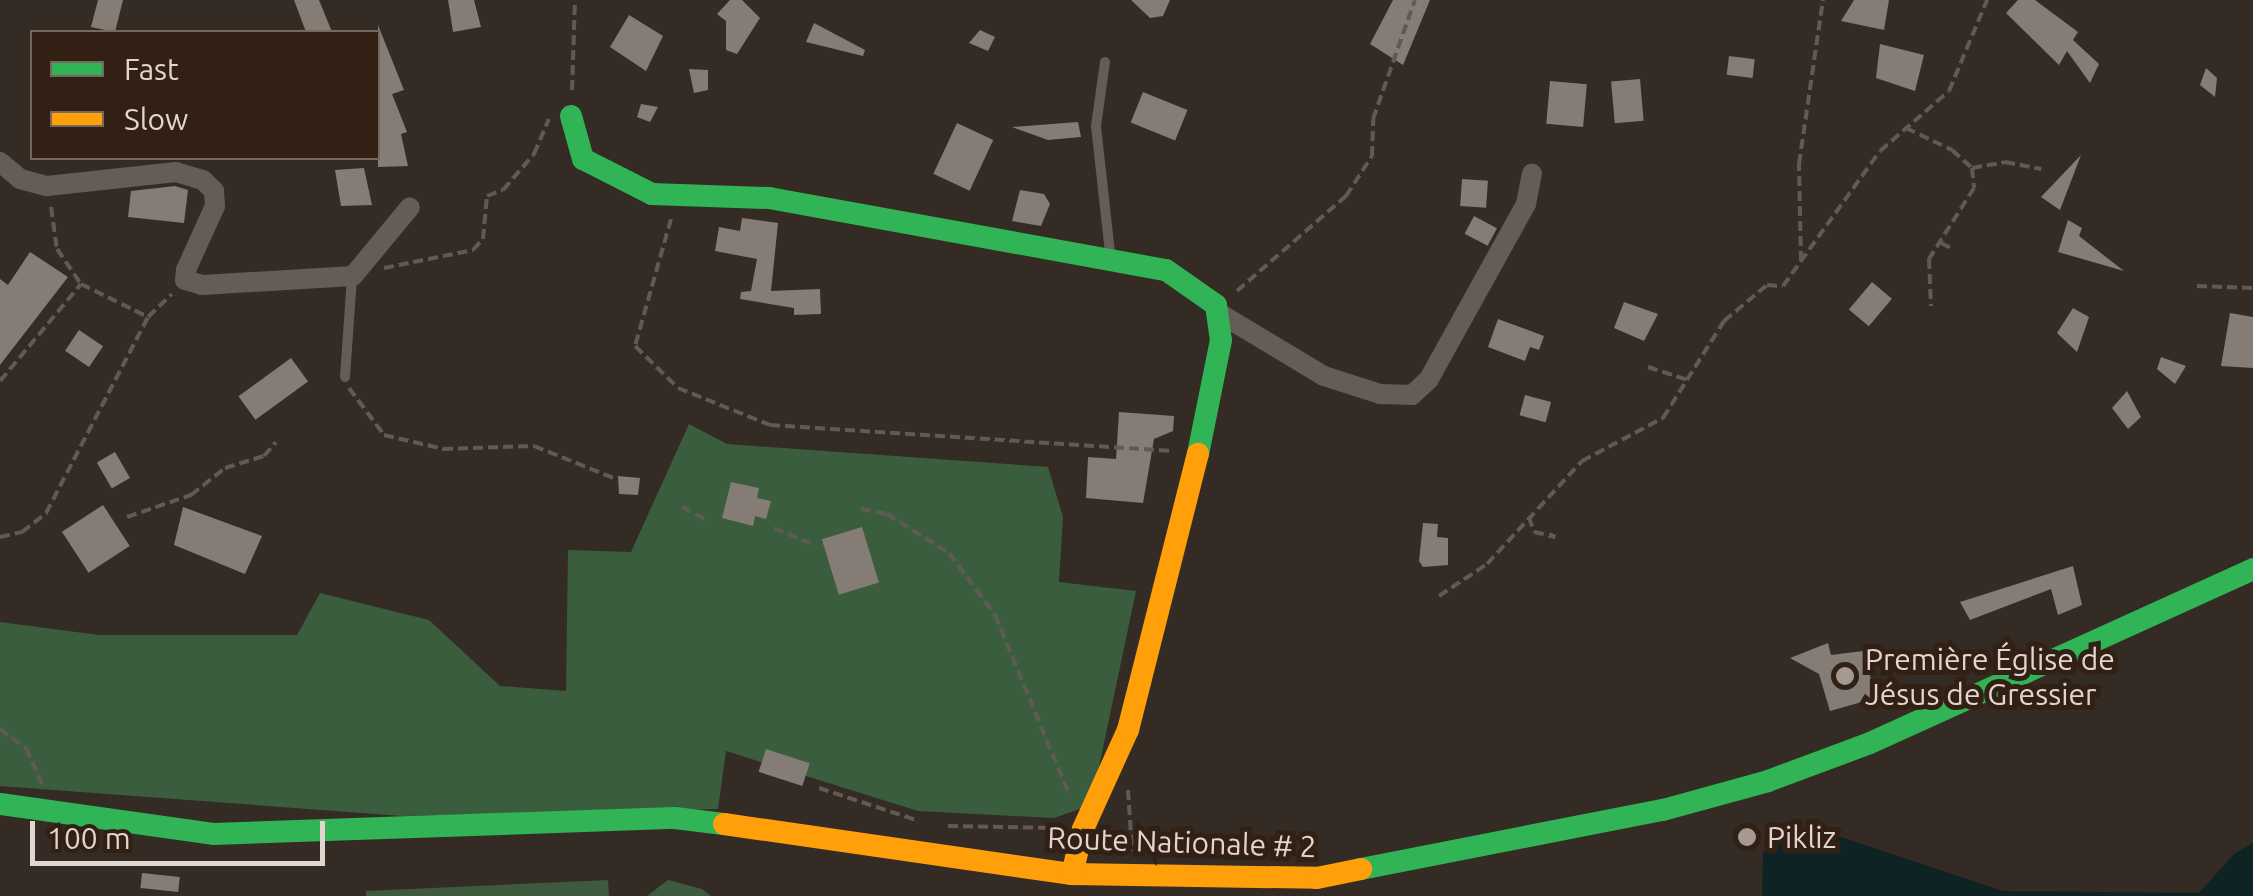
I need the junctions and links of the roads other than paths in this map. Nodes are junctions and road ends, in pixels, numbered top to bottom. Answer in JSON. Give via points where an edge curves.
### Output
{"nodes":[{"id":1,"x":1105,"y":62,"type":"dead end"},
{"id":2,"x":570,"y":116,"type":"road end"},
{"id":3,"x":0,"y":162,"type":"edge"},
{"id":4,"x":1532,"y":174,"type":"dead end"},
{"id":5,"x":410,"y":208,"type":"dead end"},
{"id":6,"x":1110,"y":258,"type":"junction"},
{"id":7,"x":352,"y":276,"type":"junction"},
{"id":8,"x":1217,"y":309,"type":"junction"},
{"id":9,"x":345,"y":377,"type":"road end"},
{"id":10,"x":2253,"y":569,"type":"edge"},
{"id":11,"x":0,"y":804,"type":"edge"},
{"id":12,"x":1072,"y":874,"type":"junction"},
{"id":13,"x":1145,"y":883,"type":"edge"}],
"edges":[{"from":1,"to":6,"type":"lane","via":[[1096,126]]},
{"from":2,"to":6,"type":"main road","via":[[583,159],[639,190],[769,198]]},
{"from":3,"to":7,"type":"street","via":[[20,179],[47,186],[176,172],[203,180],[215,206],[186,280],[202,285]]},
{"from":4,"to":8,"type":"street","via":[[1526,204],[1429,379],[1412,395],[1380,394],[1324,376]]},
{"from":5,"to":7,"type":"street"},
{"from":6,"to":8,"type":"main road","via":[[1166,270]]},
{"from":7,"to":9,"type":"lane"},
{"from":8,"to":12,"type":"main road","via":[[1221,340],[1198,453],[1128,730],[1083,828]]},
{"from":10,"to":13,"type":"main road","name":"Route Nationale # 2","via":[[1870,742],[1750,786],[1664,810],[1317,878]]},
{"from":11,"to":12,"type":"main road","name":"Route Nationale # 2","via":[[214,834],[675,818]]},
{"from":12,"to":13,"type":"main road","name":"Route Nationale # 2"}]}
